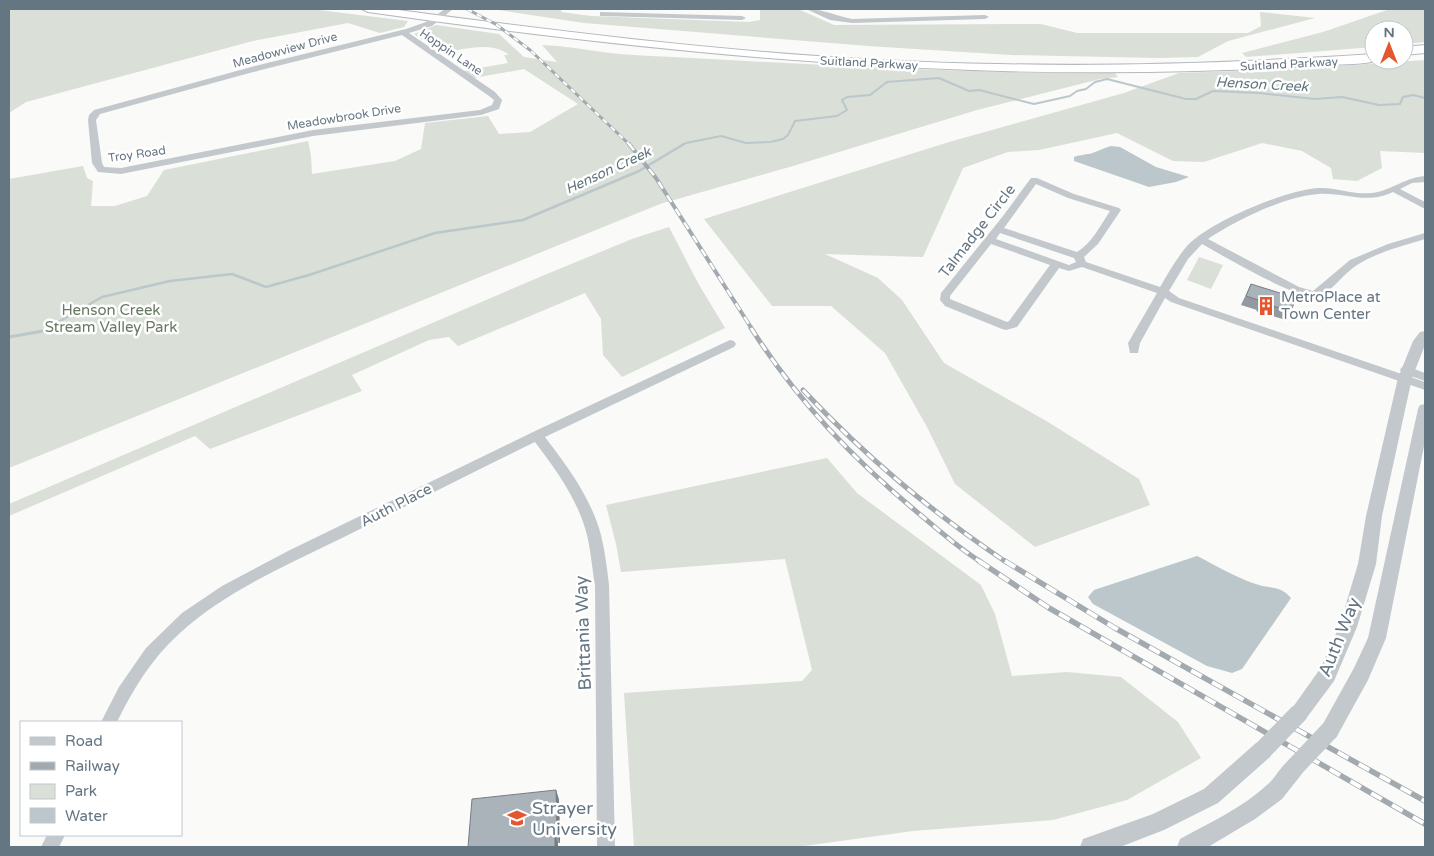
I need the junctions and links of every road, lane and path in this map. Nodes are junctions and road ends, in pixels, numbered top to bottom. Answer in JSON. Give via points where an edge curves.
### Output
{"nodes":[{"id":1,"x":368,"y":9,"type":"edge"},
{"id":2,"x":449,"y":9,"type":"edge"},
{"id":3,"x":456,"y":9,"type":"edge"},
{"id":4,"x":810,"y":9,"type":"edge"},
{"id":5,"x":691,"y":13,"type":"edge"},
{"id":6,"x":603,"y":14,"type":"dead end"},
{"id":7,"x":742,"y":18,"type":"dead end"},
{"id":8,"x":985,"y":18,"type":"dead end"},
{"id":9,"x":436,"y":19,"type":"junction"},
{"id":10,"x":402,"y":32,"type":"junction"},
{"id":11,"x":726,"y":39,"type":"dead end"},
{"id":12,"x":756,"y":42,"type":"dead end"},
{"id":13,"x":1364,"y":55,"type":"edge"},
{"id":14,"x":1364,"y":59,"type":"edge"},
{"id":15,"x":486,"y":90,"type":"joint"},
{"id":16,"x":123,"y":105,"type":"joint"},
{"id":17,"x":174,"y":162,"type":"joint"},
{"id":18,"x":1425,"y":179,"type":"edge"},
{"id":19,"x":1394,"y":189,"type":"junction"},
{"id":20,"x":1425,"y":206,"type":"edge"},
{"id":21,"x":999,"y":230,"type":"junction"},
{"id":22,"x":1425,"y":236,"type":"edge"},
{"id":23,"x":990,"y":240,"type":"junction"},
{"id":24,"x":1202,"y":240,"type":"junction"},
{"id":25,"x":1060,"y":250,"type":"junction"},
{"id":26,"x":1080,"y":260,"type":"junction"},
{"id":27,"x":1055,"y":263,"type":"junction"},
{"id":28,"x":1164,"y":292,"type":"junction"},
{"id":29,"x":1425,"y":335,"type":"edge"},
{"id":30,"x":730,"y":344,"type":"dead end"},
{"id":31,"x":1134,"y":350,"type":"dead end"},
{"id":32,"x":1407,"y":373,"type":"junction"},
{"id":33,"x":1425,"y":377,"type":"edge"},
{"id":34,"x":1425,"y":386,"type":"edge"},
{"id":35,"x":1425,"y":409,"type":"edge"},
{"id":36,"x":537,"y":435,"type":"junction"},
{"id":37,"x":110,"y":721,"type":"edge"},
{"id":38,"x":606,"y":847,"type":"edge"},
{"id":39,"x":1091,"y":847,"type":"edge"},
{"id":40,"x":1188,"y":847,"type":"edge"}],
"edges":[{"from":1,"to":9,"type":"highway","name":"Suitland Parkway"},
{"from":2,"to":9,"type":"street","name":"Meadowview Drive"},
{"from":3,"to":11,"type":"highway","via":[[577,26]]},
{"from":4,"to":8,"type":"street","via":[[852,22]]},
{"from":5,"to":6,"type":"street"},
{"from":5,"to":7,"type":"street"},
{"from":9,"to":10,"type":"street","name":"Meadowview Drive","via":[[426,26]]},
{"from":9,"to":14,"type":"highway","name":"Suitland Parkway","via":[[686,49],[912,66],[1142,69]]},
{"from":10,"to":15,"type":"street","name":"Hoppin Lane"},
{"from":10,"to":16,"type":"street","name":"Meadowview Drive"},
{"from":12,"to":13,"type":"highway","name":"Suitland Parkway","via":[[944,57],[1095,63],[1228,62]]},
{"from":15,"to":17,"type":"street","name":"Meadowbrook Drive","via":[[498,100],[496,107],[490,110],[313,133]]},
{"from":16,"to":17,"type":"street","name":"Troy Road","via":[[101,110],[92,117],[101,170],[120,171]]},
{"from":18,"to":19,"type":"street","via":[[1408,180]]},
{"from":19,"to":20,"type":"street"},
{"from":19,"to":24,"type":"street","via":[[1373,196],[1318,191],[1298,196],[1256,209]]},
{"from":21,"to":23,"type":"street","name":"Talmadge Circle"},
{"from":21,"to":25,"type":"street"},
{"from":21,"to":26,"type":"street","name":"Talmadge Circle","via":[[1034,180],[1116,210]]},
{"from":22,"to":24,"type":"street","via":[[1354,262],[1316,294],[1295,289]]},
{"from":23,"to":27,"type":"street"},
{"from":23,"to":27,"type":"street","name":"Talmadge Circle","via":[[945,295],[949,304],[1006,326],[1013,324]]},
{"from":24,"to":28,"type":"street","via":[[1192,246]]},
{"from":25,"to":26,"type":"street"},
{"from":25,"to":27,"type":"street"},
{"from":26,"to":27,"type":"street","via":[[1069,268]]},
{"from":26,"to":28,"type":"street"},
{"from":28,"to":31,"type":"street","via":[[1134,343]]},
{"from":28,"to":32,"type":"street","via":[[1175,300]]},
{"from":29,"to":32,"type":"street","name":"Auth Way"},
{"from":30,"to":36,"type":"street","name":"Auth Place"},
{"from":32,"to":33,"type":"street"},
{"from":32,"to":34,"type":"street"},
{"from":32,"to":39,"type":"street","name":"Auth Way","bridge":true,"via":[[1374,516],[1367,564],[1348,626],[1326,675],[1298,714],[1211,796],[1157,823]]},
{"from":35,"to":40,"type":"street","name":"Auth Way","bridge":true,"via":[[1377,638],[1361,674],[1328,731],[1275,792]]},
{"from":36,"to":37,"type":"street","name":"Auth Place","via":[[209,602],[186,618],[148,654],[132,676]]},
{"from":36,"to":38,"type":"street","name":"Brittania Way","via":[[579,497],[596,544],[602,594]]}]}
